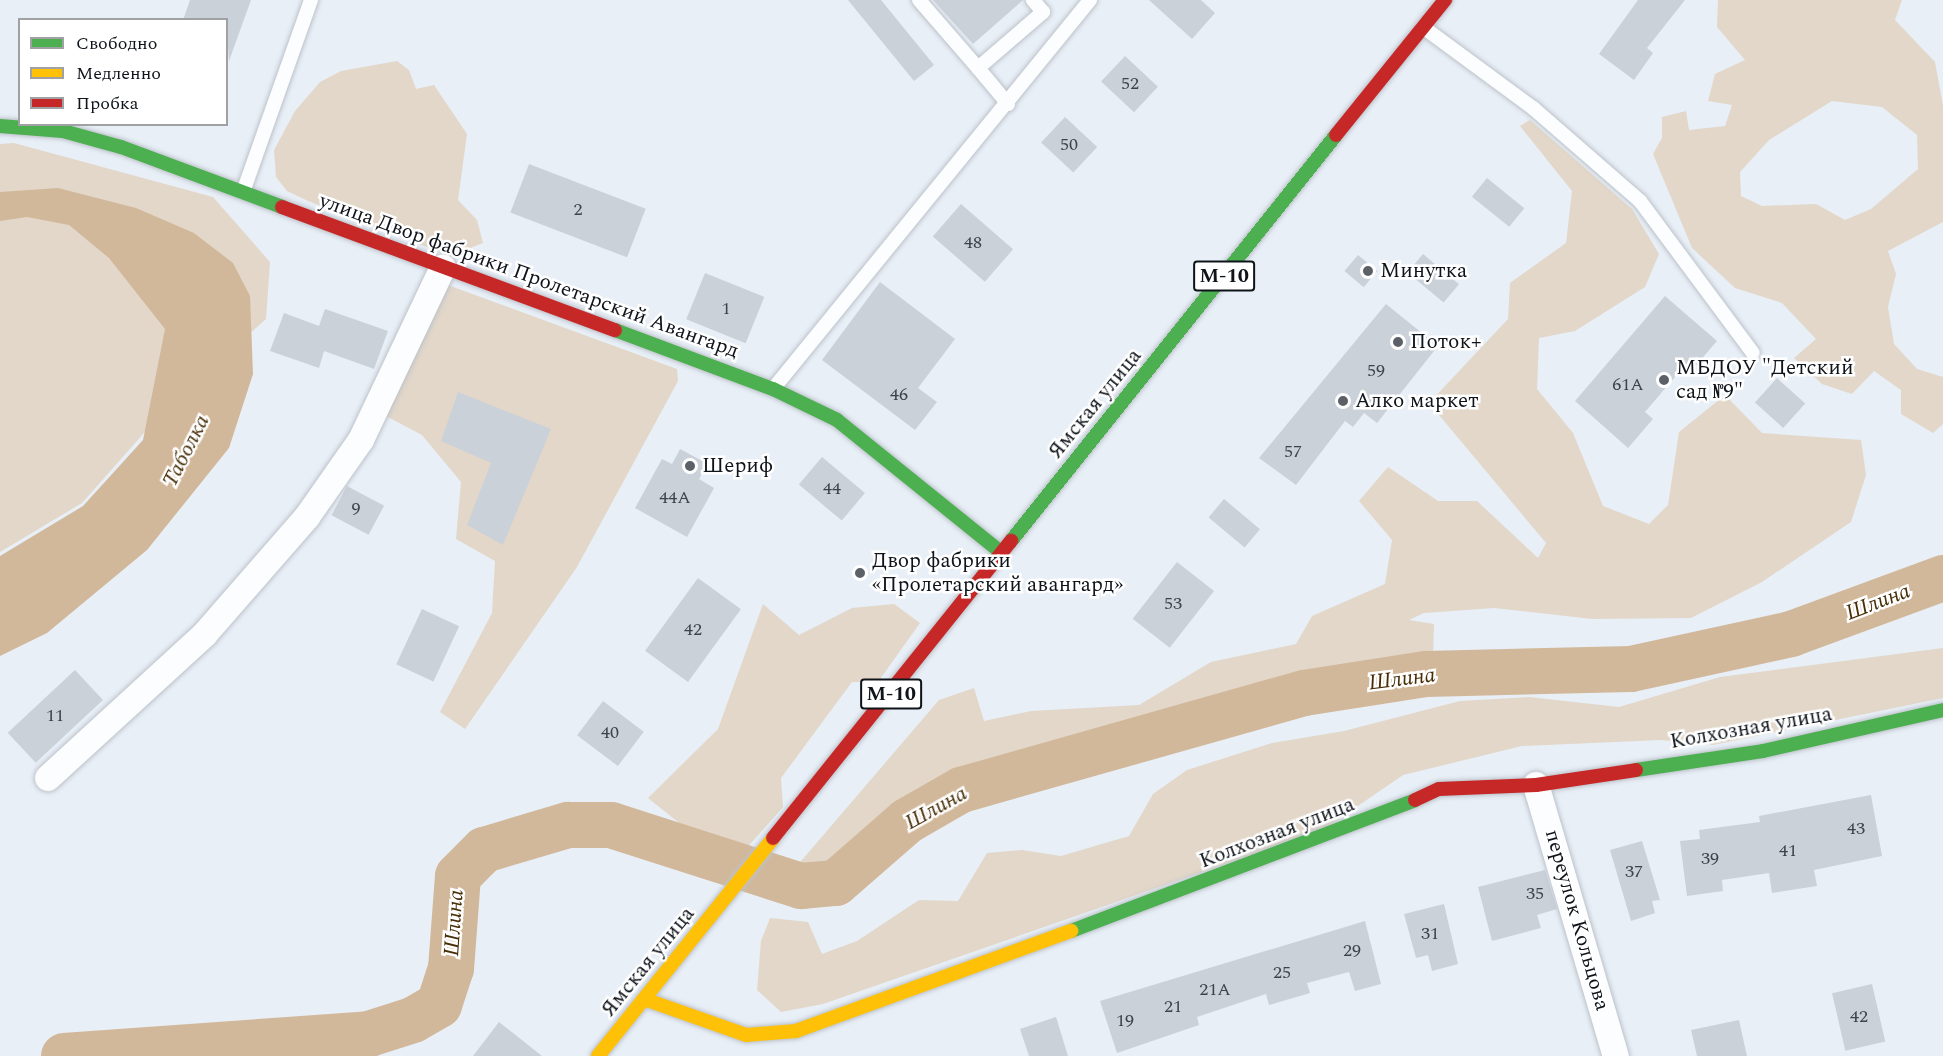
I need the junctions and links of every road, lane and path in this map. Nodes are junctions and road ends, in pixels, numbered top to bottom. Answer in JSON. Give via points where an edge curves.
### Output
{"nodes":[{"id":1,"x":311,"y":0,"type":"edge"},
{"id":2,"x":920,"y":0,"type":"edge"},
{"id":3,"x":1033,"y":0,"type":"edge"},
{"id":4,"x":1090,"y":0,"type":"edge"},
{"id":5,"x":1445,"y":0,"type":"edge"},
{"id":6,"x":1423,"y":27,"type":"junction"},
{"id":7,"x":978,"y":69,"type":"junction"},
{"id":8,"x":1008,"y":104,"type":"junction"},
{"id":9,"x":0,"y":126,"type":"edge"},
{"id":10,"x":243,"y":192,"type":"junction"},
{"id":11,"x":443,"y":267,"type":"junction"},
{"id":12,"x":1753,"y":353,"type":"dead end"},
{"id":13,"x":773,"y":389,"type":"junction"},
{"id":14,"x":1002,"y":553,"type":"junction"},
{"id":15,"x":1943,"y":710,"type":"edge"},
{"id":16,"x":48,"y":778,"type":"dead end"},
{"id":17,"x":1536,"y":785,"type":"junction"},
{"id":18,"x":644,"y":999,"type":"junction"},
{"id":19,"x":598,"y":1056,"type":"edge"},
{"id":20,"x":1616,"y":1056,"type":"edge"}],
"edges":[{"from":1,"to":10,"type":"lane"},
{"from":2,"to":7,"type":"lane"},
{"from":3,"to":7,"type":"lane","via":[[1043,12]]},
{"from":4,"to":8,"type":"lane"},
{"from":5,"to":6,"type":"main road","name":"Ямская улица","number":"М-10"},
{"from":6,"to":12,"type":"lane","via":[[1533,108],[1640,201]]},
{"from":6,"to":14,"type":"main road","name":"Ямская улица","number":"М-10"},
{"from":7,"to":8,"type":"lane"},
{"from":8,"to":13,"type":"lane"},
{"from":9,"to":10,"type":"main road","name":"улица Двор фабрики Пролетарский Авангард","via":[[63,131]]},
{"from":10,"to":11,"type":"main road","name":"улица Двор фабрики Пролетарский Авангард"},
{"from":11,"to":13,"type":"main road","name":"улица Двор фабрики Пролетарский Авангард"},
{"from":11,"to":16,"type":"street","via":[[361,440],[307,517],[205,634]]},
{"from":13,"to":14,"type":"main road","name":"улица Двор фабрики Пролетарский Авангард","via":[[837,420]]},
{"from":14,"to":18,"type":"main road","name":"Ямская улица","number":"М-10"},
{"from":15,"to":17,"type":"main road","name":"Колхозная улица","via":[[1762,751]]},
{"from":17,"to":18,"type":"main road","name":"Колхозная улица","via":[[1439,789],[1349,829],[796,1031],[746,1035]]},
{"from":17,"to":20,"type":"street","name":"переулок Кольцова"},
{"from":18,"to":19,"type":"main road","name":"Ямская улица","number":"М-10"}]}
